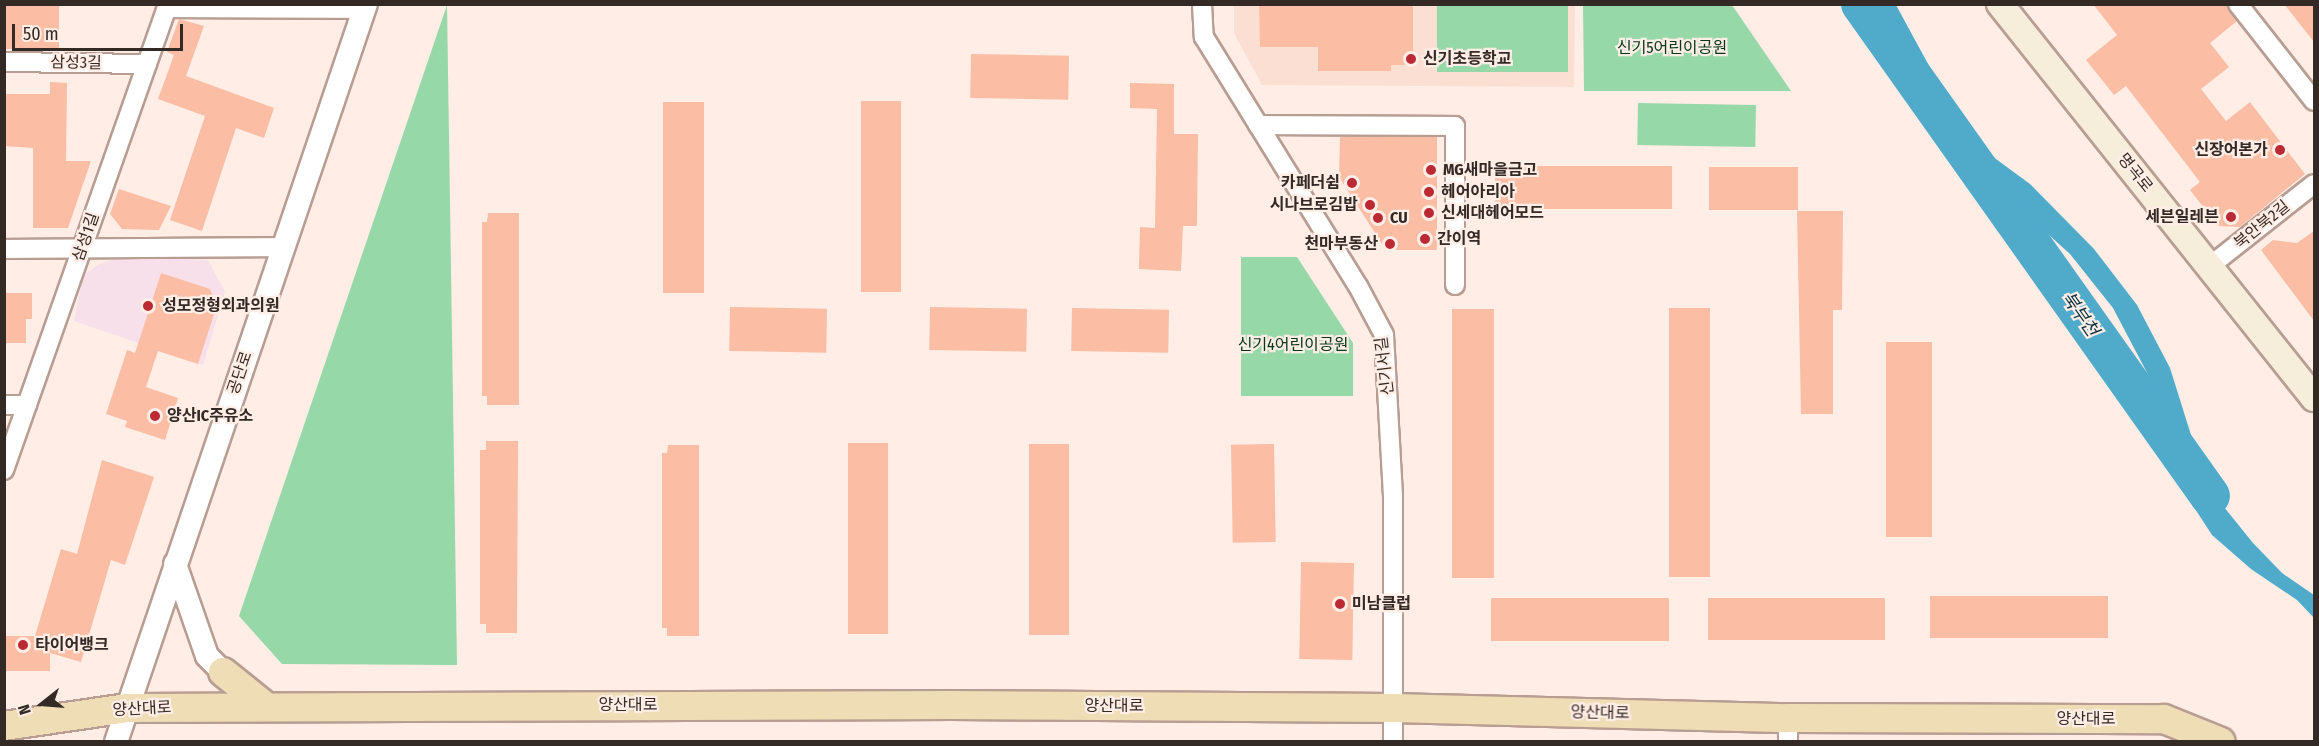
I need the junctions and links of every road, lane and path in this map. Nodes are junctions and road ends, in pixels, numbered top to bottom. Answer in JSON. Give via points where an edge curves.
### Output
{"nodes":[{"id":1,"x":1202,"y":4,"type":"edge"},
{"id":2,"x":2000,"y":4,"type":"edge"},
{"id":3,"x":2238,"y":4,"type":"edge"},
{"id":4,"x":168,"y":6,"type":"edge"},
{"id":5,"x":366,"y":7,"type":"edge"},
{"id":6,"x":4,"y":62,"type":"edge"},
{"id":7,"x":147,"y":64,"type":"junction"},
{"id":8,"x":2314,"y":101,"type":"edge"},
{"id":9,"x":1258,"y":125,"type":"junction"},
{"id":10,"x":2314,"y":184,"type":"edge"},
{"id":11,"x":282,"y":248,"type":"junction"},
{"id":12,"x":4,"y":249,"type":"edge"},
{"id":13,"x":82,"y":250,"type":"junction"},
{"id":14,"x":2210,"y":266,"type":"junction"},
{"id":15,"x":1455,"y":285,"type":"dead end"},
{"id":16,"x":2314,"y":398,"type":"edge"},
{"id":17,"x":4,"y":405,"type":"edge"},
{"id":18,"x":27,"y":405,"type":"junction"},
{"id":19,"x":4,"y":470,"type":"edge"},
{"id":20,"x":175,"y":564,"type":"junction"},
{"id":21,"x":223,"y":672,"type":"joint"},
{"id":22,"x":264,"y":705,"type":"junction"},
{"id":23,"x":127,"y":708,"type":"junction"},
{"id":24,"x":1393,"y":708,"type":"junction"},
{"id":25,"x":4,"y":726,"type":"edge"},
{"id":26,"x":1788,"y":730,"type":"edge"},
{"id":27,"x":116,"y":741,"type":"edge"},
{"id":28,"x":1393,"y":741,"type":"edge"},
{"id":29,"x":2221,"y":741,"type":"edge"}],
"edges":[{"from":1,"to":9,"type":"street","name":"신기서길","via":[[1204,37]]},
{"from":2,"to":14,"type":"main road","name":"명곡로"},
{"from":3,"to":8,"type":"street"},
{"from":4,"to":5,"type":"street"},
{"from":4,"to":7,"type":"street","name":"삼성1길"},
{"from":5,"to":11,"type":"street","name":"공단로"},
{"from":6,"to":7,"type":"street","name":"삼성3길"},
{"from":7,"to":13,"type":"street","name":"삼성1길"},
{"from":9,"to":15,"type":"street","via":[[1455,126]]},
{"from":9,"to":24,"type":"street","name":"신기서길","via":[[1384,335],[1393,497]]},
{"from":10,"to":14,"type":"street","name":"북안북2길"},
{"from":11,"to":13,"type":"street"},
{"from":11,"to":20,"type":"street","name":"공단로"},
{"from":12,"to":13,"type":"street"},
{"from":13,"to":18,"type":"street","name":"삼성1길"},
{"from":14,"to":16,"type":"main road","name":"명곡로"},
{"from":17,"to":18,"type":"street"},
{"from":18,"to":19,"type":"street","name":"삼성1길"},
{"from":20,"to":21,"type":"street","via":[[207,656]]},
{"from":20,"to":23,"type":"street","name":"공단로"},
{"from":21,"to":22,"type":"main road"},
{"from":22,"to":23,"type":"main road","name":"양산대로"},
{"from":22,"to":24,"type":"main road","name":"양산대로"},
{"from":23,"to":25,"type":"main road","name":"양산대로"},
{"from":23,"to":27,"type":"street","name":"공단로"},
{"from":24,"to":26,"type":"main road","name":"양산대로"},
{"from":24,"to":28,"type":"street","name":"신기서길"},
{"from":26,"to":29,"type":"main road","name":"양산대로","via":[[2164,719]]}]}
